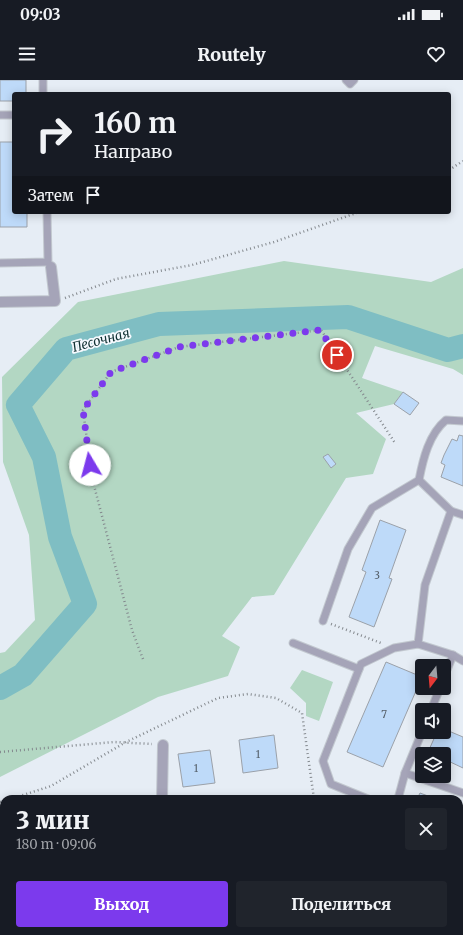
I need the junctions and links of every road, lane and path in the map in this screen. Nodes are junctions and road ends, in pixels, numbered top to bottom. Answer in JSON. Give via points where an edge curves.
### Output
{"nodes":[{"id":1,"x":43,"y":80,"type":"edge"},
{"id":2,"x":346,"y":80,"type":"edge"},
{"id":3,"x":354,"y":80,"type":"edge"},
{"id":4,"x":43,"y":92,"type":"edge"},
{"id":5,"x":12,"y":115,"type":"edge"},
{"id":6,"x":0,"y":116,"type":"edge"},
{"id":7,"x":463,"y":162,"type":"edge"},
{"id":8,"x":451,"y":169,"type":"edge"},
{"id":9,"x":47,"y":214,"type":"edge"},
{"id":10,"x":353,"y":214,"type":"edge"},
{"id":11,"x":0,"y":263,"type":"edge"},
{"id":12,"x":51,"y":267,"type":"dead end"},
{"id":13,"x":55,"y":301,"type":"junction"},
{"id":14,"x":0,"y":302,"type":"edge"},
{"id":15,"x":463,"y":421,"type":"edge"},
{"id":16,"x":395,"y":443,"type":"dead end"},
{"id":17,"x":419,"y":480,"type":"junction"},
{"id":18,"x":451,"y":510,"type":"junction"},
{"id":19,"x":463,"y":515,"type":"edge"},
{"id":20,"x":323,"y":621,"type":"joint"},
{"id":21,"x":293,"y":643,"type":"dead end"},
{"id":22,"x":418,"y":644,"type":"junction"},
{"id":23,"x":394,"y":648,"type":"junction"},
{"id":24,"x":453,"y":655,"type":"junction"},
{"id":25,"x":143,"y":659,"type":"dead end"},
{"id":26,"x":451,"y":660,"type":"edge"},
{"id":27,"x":463,"y":661,"type":"edge"},
{"id":28,"x":359,"y":669,"type":"junction"},
{"id":29,"x":419,"y":739,"type":"edge"},
{"id":30,"x":126,"y":742,"type":"junction"},
{"id":31,"x":163,"y":745,"type":"joint"},
{"id":32,"x":0,"y":752,"type":"edge"},
{"id":33,"x":405,"y":773,"type":"junction"},
{"id":34,"x":463,"y":793,"type":"edge"},
{"id":35,"x":23,"y":795,"type":"edge"},
{"id":36,"x":162,"y":795,"type":"edge"},
{"id":37,"x":313,"y":795,"type":"edge"},
{"id":38,"x":358,"y":795,"type":"edge"},
{"id":39,"x":399,"y":795,"type":"edge"}],
"edges":[{"from":1,"to":4,"type":"lane"},
{"from":2,"to":3,"type":"lane","via":[[350,84]]},
{"from":5,"to":6,"type":"lane"},
{"from":7,"to":8,"type":"path"},
{"from":9,"to":11,"type":"lane","via":[[48,262]]},
{"from":10,"to":13,"type":"path","via":[[274,242],[192,264],[116,280]]},
{"from":12,"to":13,"type":"street"},
{"from":13,"to":14,"type":"street"},
{"from":15,"to":17,"type":"lane","via":[[446,420],[436,428],[422,463]]},
{"from":16,"to":25,"type":"path","via":[[320,330],[179,347],[111,372],[83,410],[92,478],[132,630]]},
{"from":17,"to":18,"type":"lane"},
{"from":17,"to":20,"type":"lane","via":[[372,508],[348,549]]},
{"from":18,"to":19,"type":"lane"},
{"from":18,"to":22,"type":"lane","via":[[425,585]]},
{"from":20,"to":23,"type":"path"},
{"from":21,"to":28,"type":"lane"},
{"from":22,"to":23,"type":"lane"},
{"from":22,"to":24,"type":"lane"},
{"from":23,"to":28,"type":"lane","via":[[361,664]]},
{"from":24,"to":26,"type":"lane"},
{"from":24,"to":27,"type":"lane"},
{"from":28,"to":38,"type":"lane","via":[[323,762],[331,784]]},
{"from":29,"to":33,"type":"lane"},
{"from":30,"to":31,"type":"path"},
{"from":30,"to":32,"type":"path"},
{"from":30,"to":35,"type":"path","via":[[51,786]]},
{"from":30,"to":37,"type":"path","via":[[218,698],[248,694],[276,698],[302,713]]},
{"from":31,"to":36,"type":"street"},
{"from":33,"to":34,"type":"lane"},
{"from":33,"to":39,"type":"lane"}]}
